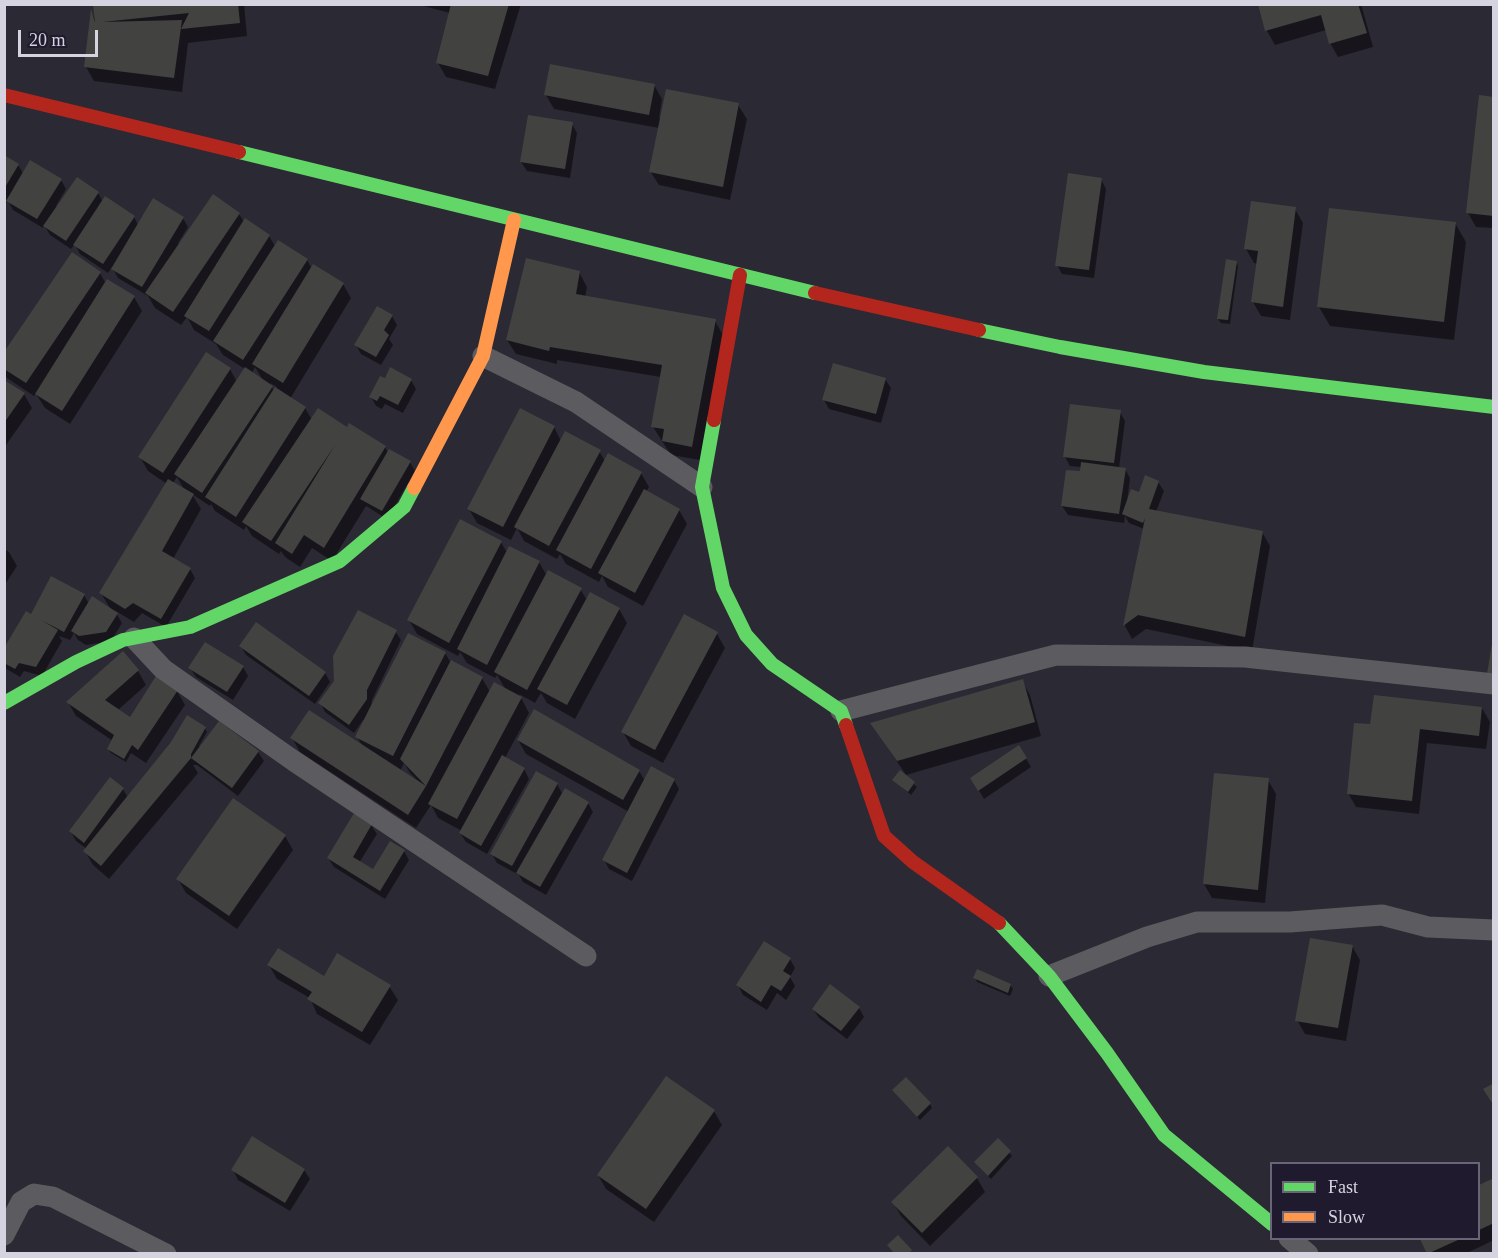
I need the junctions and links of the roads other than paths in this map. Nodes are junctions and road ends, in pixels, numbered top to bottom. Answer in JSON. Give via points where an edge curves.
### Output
{"nodes":[{"id":1,"x":4,"y":95,"type":"edge"},
{"id":2,"x":514,"y":220,"type":"junction"},
{"id":3,"x":740,"y":275,"type":"junction"},
{"id":4,"x":483,"y":356,"type":"junction"},
{"id":5,"x":1494,"y":407,"type":"edge"},
{"id":6,"x":702,"y":487,"type":"junction"},
{"id":7,"x":134,"y":638,"type":"junction"},
{"id":8,"x":1494,"y":684,"type":"edge"},
{"id":9,"x":4,"y":704,"type":"edge"},
{"id":10,"x":841,"y":711,"type":"junction"},
{"id":11,"x":1494,"y":930,"type":"edge"},
{"id":12,"x":586,"y":956,"type":"dead end"},
{"id":13,"x":1049,"y":976,"type":"junction"},
{"id":14,"x":1270,"y":1222,"type":"edge"},
{"id":15,"x":4,"y":1235,"type":"edge"},
{"id":16,"x":1290,"y":1240,"type":"edge"},
{"id":17,"x":166,"y":1254,"type":"edge"},
{"id":18,"x":1308,"y":1254,"type":"edge"}],
"edges":[{"from":1,"to":2,"type":"street"},
{"from":2,"to":3,"type":"street"},
{"from":2,"to":4,"type":"street"},
{"from":3,"to":5,"type":"street","via":[[1060,347],[1204,372]]},
{"from":3,"to":6,"type":"street"},
{"from":4,"to":6,"type":"street","via":[[576,402]]},
{"from":4,"to":7,"type":"street","via":[[404,507],[340,561],[190,627]]},
{"from":6,"to":10,"type":"street","via":[[723,588],[746,635],[772,664]]},
{"from":7,"to":9,"type":"street","via":[[76,662]]},
{"from":7,"to":12,"type":"street","via":[[162,669]]},
{"from":8,"to":10,"type":"street","via":[[1245,657],[1056,655]]},
{"from":10,"to":13,"type":"street","via":[[884,836],[994,918]]},
{"from":11,"to":13,"type":"street","via":[[1428,927],[1382,915],[1290,922],[1197,922],[1147,937]]},
{"from":13,"to":14,"type":"street","via":[[1164,1135]]},
{"from":15,"to":17,"type":"street","via":[[21,1202],[34,1194],[53,1197]]},
{"from":16,"to":18,"type":"street"}]}
